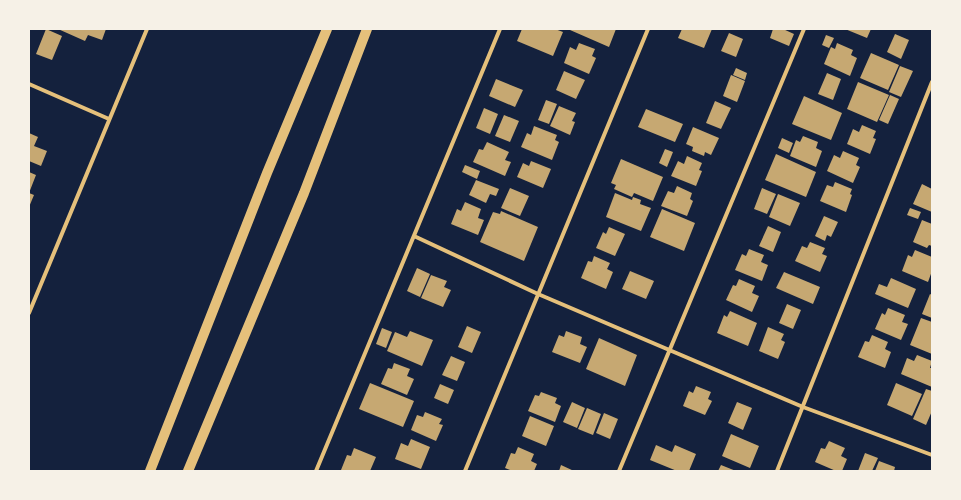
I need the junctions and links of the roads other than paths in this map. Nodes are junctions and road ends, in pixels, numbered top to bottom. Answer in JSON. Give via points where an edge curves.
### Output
{"nodes":[{"id":1,"x":147,"y":29,"type":"edge"},
{"id":2,"x":327,"y":29,"type":"edge"},
{"id":3,"x":368,"y":29,"type":"edge"},
{"id":4,"x":500,"y":29,"type":"edge"},
{"id":5,"x":648,"y":29,"type":"edge"},
{"id":6,"x":804,"y":29,"type":"edge"},
{"id":7,"x":932,"y":82,"type":"edge"},
{"id":8,"x":29,"y":84,"type":"edge"},
{"id":9,"x":110,"y":118,"type":"junction"},
{"id":10,"x":414,"y":236,"type":"junction"},
{"id":11,"x":538,"y":294,"type":"junction"},
{"id":12,"x":29,"y":313,"type":"edge"},
{"id":13,"x":670,"y":349,"type":"junction"},
{"id":14,"x":803,"y":407,"type":"junction"},
{"id":15,"x":932,"y":455,"type":"edge"},
{"id":16,"x":150,"y":471,"type":"edge"},
{"id":17,"x":188,"y":471,"type":"edge"},
{"id":18,"x":316,"y":471,"type":"edge"},
{"id":19,"x":465,"y":471,"type":"edge"},
{"id":20,"x":618,"y":471,"type":"edge"},
{"id":21,"x":777,"y":471,"type":"edge"}],
"edges":[{"from":1,"to":9,"type":"street"},
{"from":2,"to":16,"type":"main road","via":[[267,173]]},
{"from":3,"to":17,"type":"main road","via":[[304,193]]},
{"from":4,"to":10,"type":"street"},
{"from":5,"to":11,"type":"street"},
{"from":6,"to":13,"type":"street"},
{"from":7,"to":14,"type":"street"},
{"from":8,"to":9,"type":"street"},
{"from":9,"to":12,"type":"street"},
{"from":10,"to":11,"type":"street"},
{"from":10,"to":18,"type":"street"},
{"from":11,"to":13,"type":"street"},
{"from":11,"to":19,"type":"street"},
{"from":13,"to":14,"type":"street"},
{"from":13,"to":20,"type":"street"},
{"from":14,"to":15,"type":"street"},
{"from":14,"to":21,"type":"street"}]}
